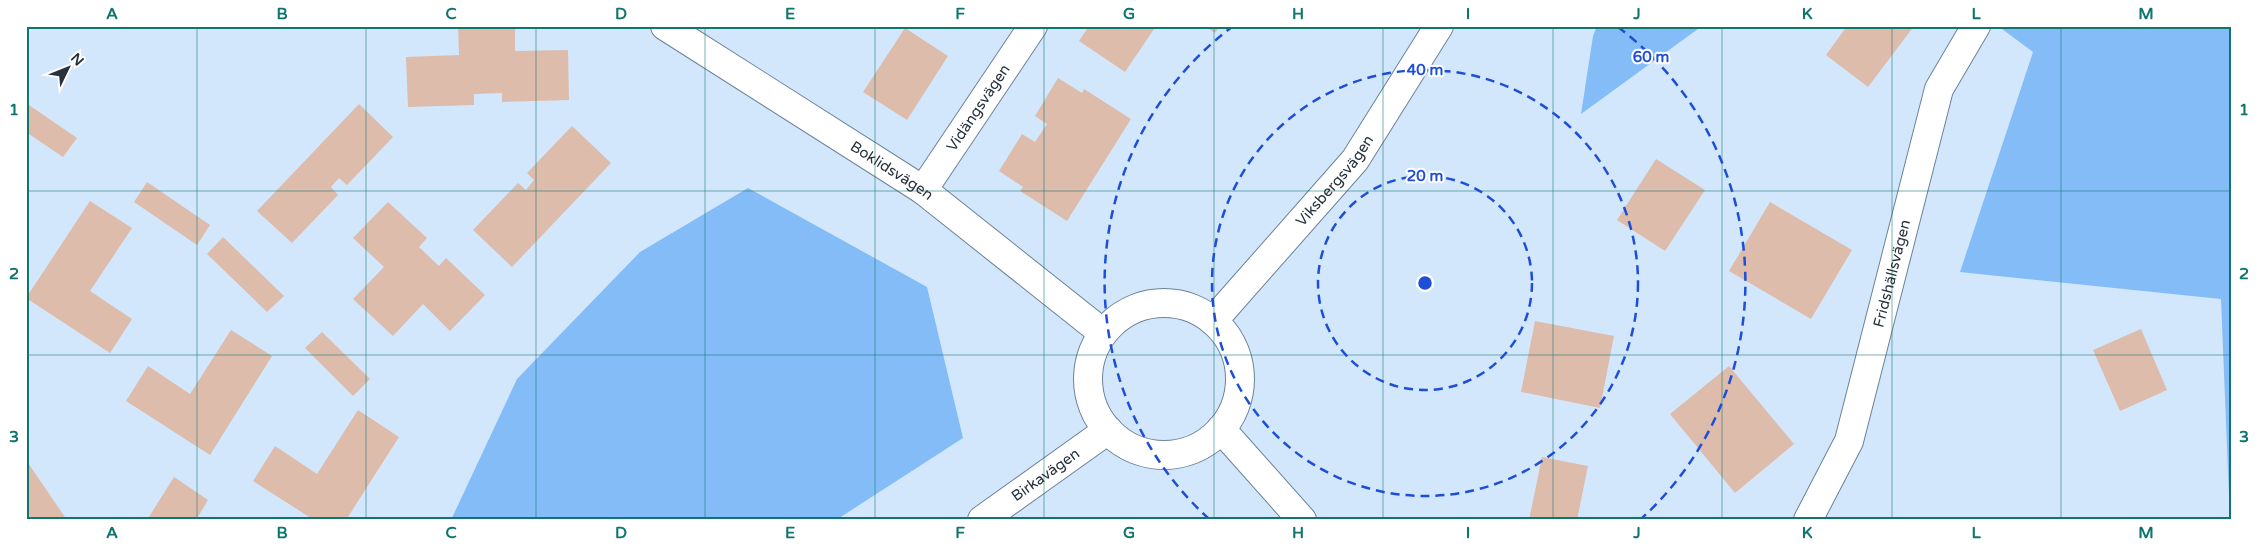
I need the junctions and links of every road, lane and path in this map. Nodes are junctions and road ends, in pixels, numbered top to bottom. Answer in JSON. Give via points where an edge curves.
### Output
{"nodes":[{"id":1,"x":665,"y":26,"type":"edge"},
{"id":2,"x":1032,"y":26,"type":"edge"},
{"id":3,"x":1440,"y":26,"type":"edge"},
{"id":4,"x":1976,"y":26,"type":"edge"},
{"id":5,"x":923,"y":190,"type":"junction"},
{"id":6,"x":1213,"y":321,"type":"junction"},
{"id":7,"x":1103,"y":334,"type":"junction"},
{"id":8,"x":1221,"y":429,"type":"junction"},
{"id":9,"x":1108,"y":430,"type":"junction"},
{"id":10,"x":982,"y":520,"type":"edge"},
{"id":11,"x":1302,"y":520,"type":"edge"},
{"id":12,"x":1808,"y":520,"type":"edge"}],
"edges":[{"from":1,"to":5,"type":"street","name":"Boklidsvägen"},
{"from":2,"to":5,"type":"street","name":"Vidängsvägen"},
{"from":3,"to":6,"type":"street","name":"Viksbergsvägen","via":[[1355,160]]},
{"from":4,"to":12,"type":"street","name":"Fridshällsvägen","via":[[1939,89],[1849,441]]},
{"from":5,"to":7,"type":"street","name":"Boklidsvägen"},
{"from":6,"to":7,"type":"street","via":[[1182,305],[1156,303],[1125,314]]},
{"from":6,"to":8,"type":"street","via":[[1227,336],[1240,372],[1233,411]]},
{"from":7,"to":9,"type":"street","via":[[1090,360],[1088,382],[1092,403]]},
{"from":8,"to":9,"type":"street","via":[[1199,446],[1170,454],[1152,454],[1136,449]]},
{"from":8,"to":11,"type":"street"},
{"from":9,"to":10,"type":"street","name":"Birkavägen"}]}
